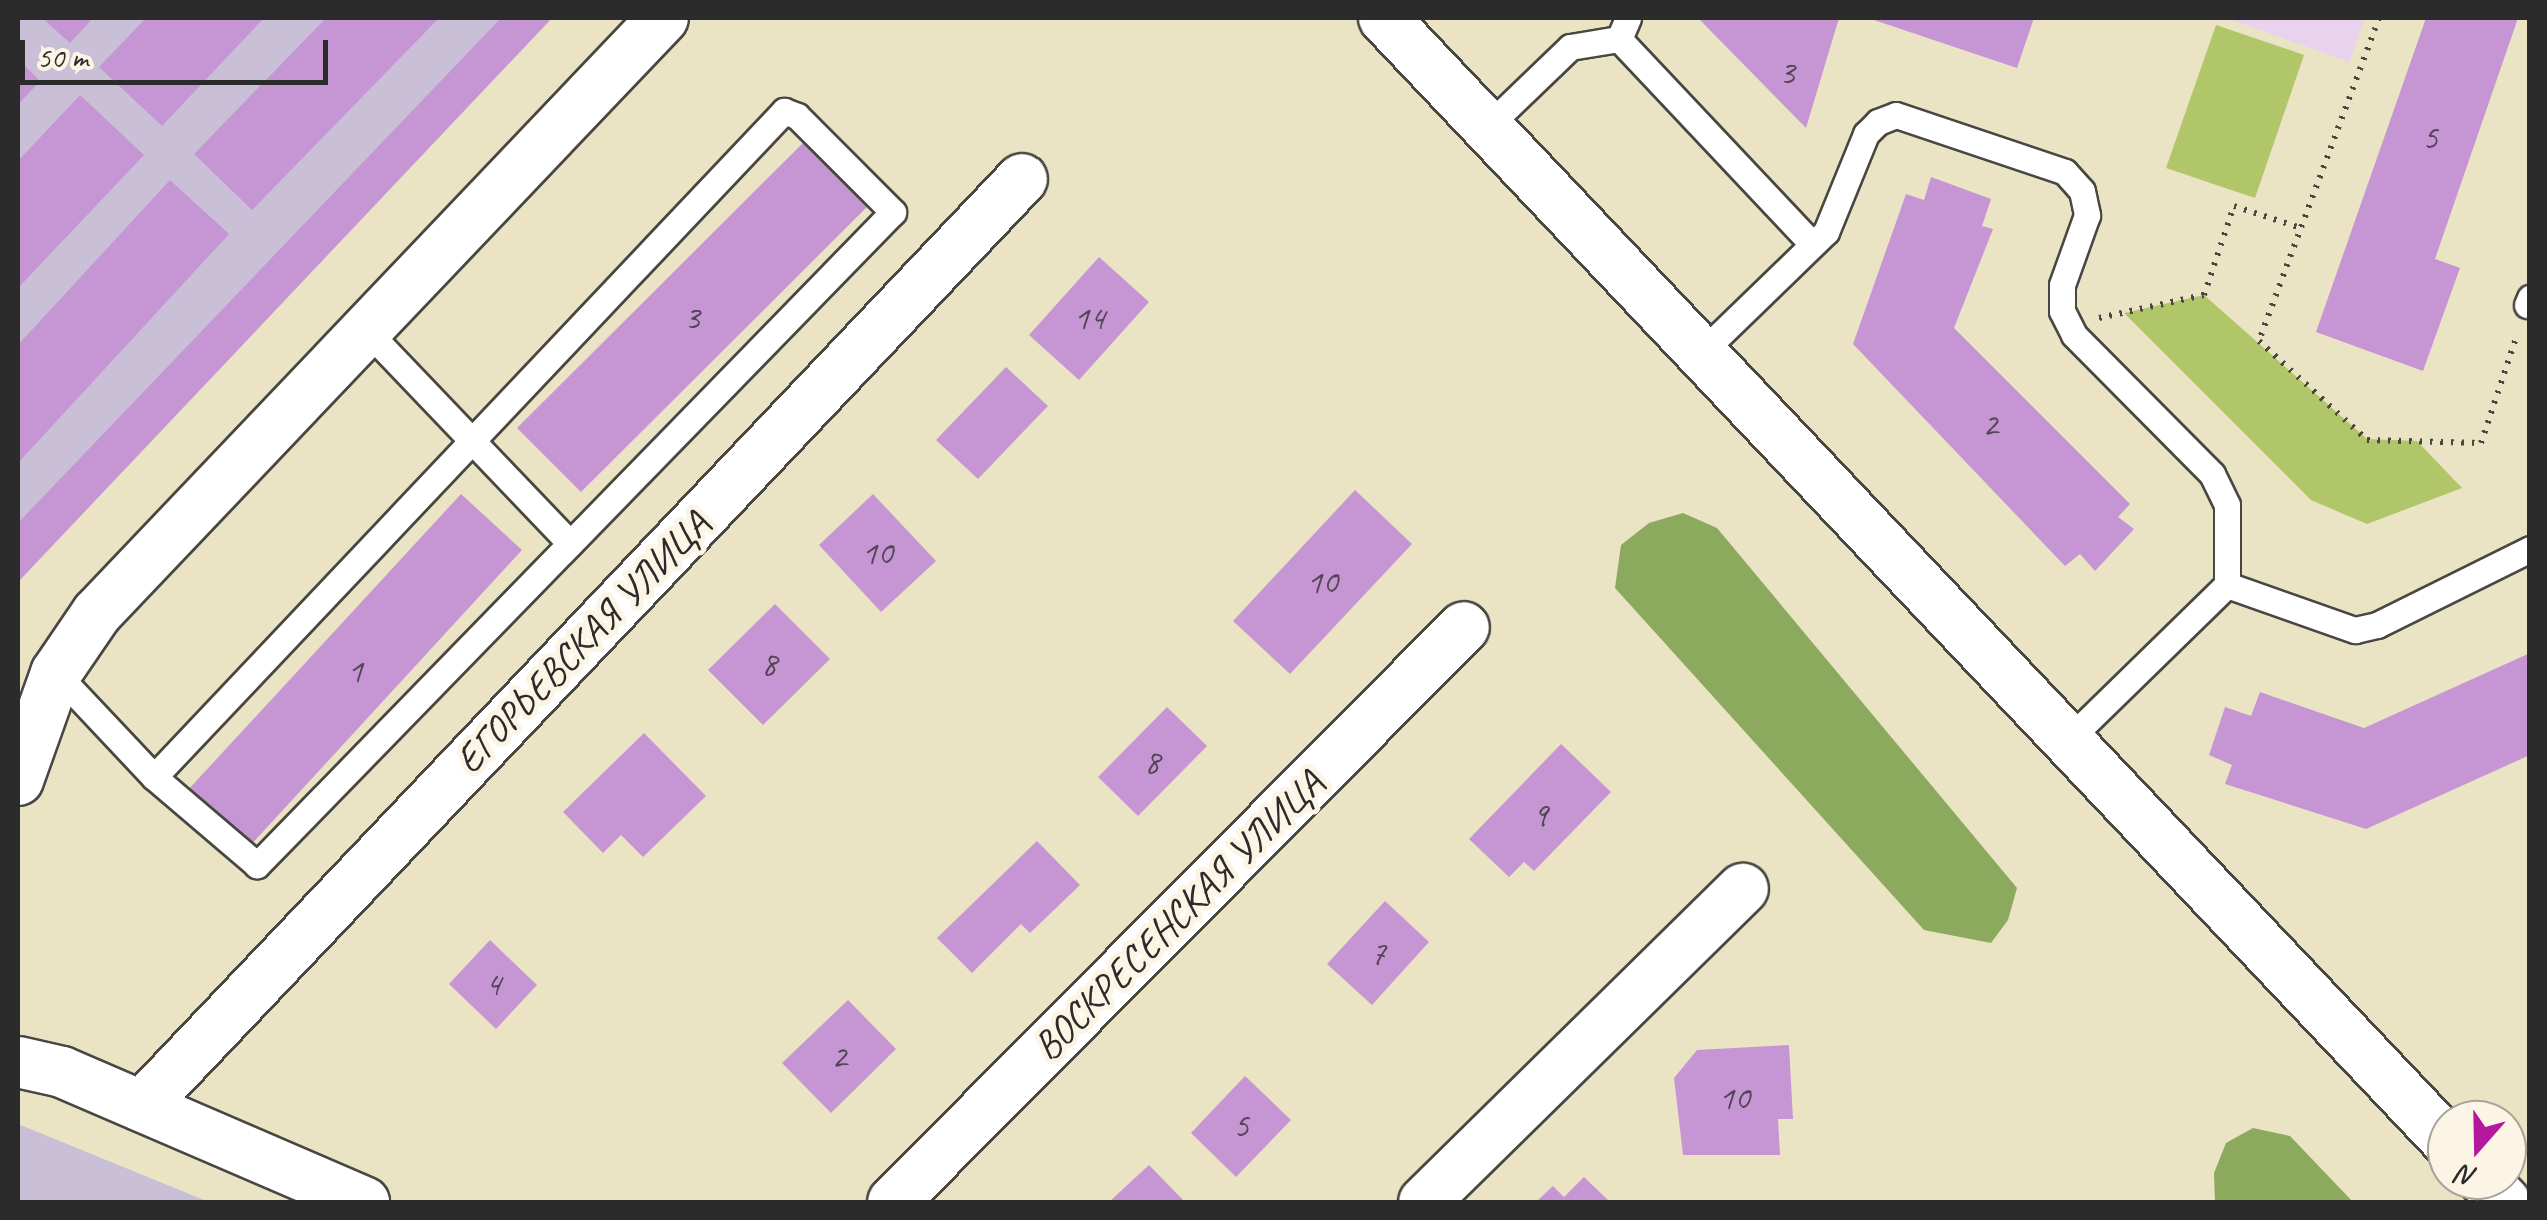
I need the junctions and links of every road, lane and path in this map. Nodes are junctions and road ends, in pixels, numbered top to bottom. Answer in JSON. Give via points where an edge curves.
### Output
{"nodes":[{"id":1,"x":663,"y":18,"type":"edge"},
{"id":2,"x":1384,"y":18,"type":"edge"},
{"id":3,"x":2379,"y":18,"type":"edge"},
{"id":4,"x":1624,"y":28,"type":"edge"},
{"id":5,"x":1488,"y":126,"type":"junction"},
{"id":6,"x":1022,"y":179,"type":"dead end"},
{"id":7,"x":2301,"y":228,"type":"junction"},
{"id":8,"x":1812,"y":244,"type":"junction"},
{"id":9,"x":2528,"y":301,"type":"edge"},
{"id":10,"x":2069,"y":325,"type":"junction"},
{"id":11,"x":369,"y":333,"type":"junction"},
{"id":12,"x":1702,"y":352,"type":"junction"},
{"id":13,"x":472,"y":437,"type":"junction"},
{"id":14,"x":570,"y":543,"type":"junction"},
{"id":15,"x":2530,"y":549,"type":"edge"},
{"id":16,"x":2227,"y":585,"type":"junction"},
{"id":17,"x":1464,"y":627,"type":"dead end"},
{"id":18,"x":56,"y":673,"type":"junction"},
{"id":19,"x":2068,"y":740,"type":"junction"},
{"id":20,"x":154,"y":776,"type":"junction"},
{"id":21,"x":18,"y":780,"type":"edge"},
{"id":22,"x":1744,"y":890,"type":"dead end"},
{"id":23,"x":18,"y":1062,"type":"edge"},
{"id":24,"x":142,"y":1106,"type":"junction"},
{"id":25,"x":2427,"y":1120,"type":"edge"},
{"id":26,"x":364,"y":1202,"type":"edge"},
{"id":27,"x":893,"y":1202,"type":"edge"},
{"id":28,"x":1424,"y":1202,"type":"edge"}],
"edges":[{"from":1,"to":11,"type":"street"},
{"from":2,"to":5,"type":"street"},
{"from":3,"to":7,"type":"path"},
{"from":4,"to":5,"type":"lane","via":[[1570,47]]},
{"from":4,"to":8,"type":"lane"},
{"from":5,"to":12,"type":"street"},
{"from":6,"to":24,"type":"street","name":"ЕГОРЬЕВСКАЯ УЛИЦА"},
{"from":7,"to":9,"type":"path","via":[[2259,341],[2367,440],[2481,443]]},
{"from":7,"to":10,"type":"path","via":[[2234,206],[2204,295]]},
{"from":8,"to":10,"type":"lane","via":[[1834,221],[1866,134],[1896,115],[2065,172],[2082,190],[2086,215],[2062,285]]},
{"from":8,"to":12,"type":"lane"},
{"from":10,"to":16,"type":"lane","via":[[2212,474],[2226,505]]},
{"from":11,"to":13,"type":"lane"},
{"from":11,"to":18,"type":"street","via":[[97,613]]},
{"from":12,"to":19,"type":"street"},
{"from":13,"to":14,"type":"lane"},
{"from":13,"to":14,"type":"lane","via":[[784,111],[797,116],[894,212]]},
{"from":13,"to":20,"type":"lane"},
{"from":14,"to":20,"type":"lane","via":[[257,865]]},
{"from":15,"to":16,"type":"lane","via":[[2355,630]]},
{"from":16,"to":19,"type":"lane"},
{"from":17,"to":27,"type":"street","name":"ВОСКРЕСЕНСКАЯ УЛИЦА"},
{"from":18,"to":20,"type":"lane"},
{"from":18,"to":21,"type":"street"},
{"from":19,"to":25,"type":"street"},
{"from":22,"to":28,"type":"street"},
{"from":23,"to":24,"type":"street","via":[[62,1072]]},
{"from":24,"to":26,"type":"street"}]}
